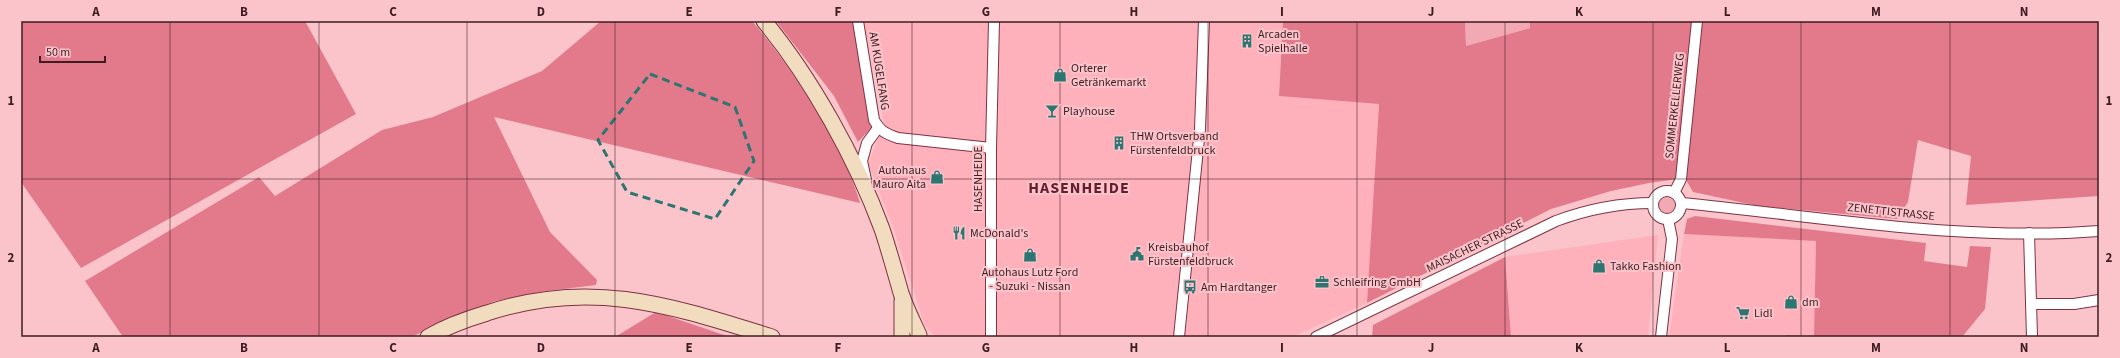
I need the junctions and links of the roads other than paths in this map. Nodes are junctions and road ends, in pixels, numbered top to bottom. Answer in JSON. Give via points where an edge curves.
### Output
{"nodes":[{"id":1,"x":764,"y":21,"type":"edge"},
{"id":2,"x":858,"y":21,"type":"edge"},
{"id":3,"x":994,"y":21,"type":"edge"},
{"id":4,"x":1204,"y":21,"type":"edge"},
{"id":5,"x":1697,"y":21,"type":"edge"},
{"id":6,"x":878,"y":128,"type":"junction"},
{"id":7,"x":991,"y":148,"type":"junction"},
{"id":8,"x":865,"y":188,"type":"junction"},
{"id":9,"x":1674,"y":193,"type":"junction"},
{"id":10,"x":1653,"y":203,"type":"junction"},
{"id":11,"x":1681,"y":203,"type":"junction"},
{"id":12,"x":1668,"y":219,"type":"junction"},
{"id":13,"x":2099,"y":231,"type":"edge"},
{"id":14,"x":2029,"y":233,"type":"junction"},
{"id":15,"x":2099,"y":300,"type":"edge"},
{"id":16,"x":2031,"y":304,"type":"junction"},
{"id":17,"x":2030,"y":334,"type":"edge"},
{"id":18,"x":428,"y":337,"type":"edge"},
{"id":19,"x":772,"y":337,"type":"edge"},
{"id":20,"x":913,"y":337,"type":"edge"},
{"id":21,"x":992,"y":337,"type":"edge"},
{"id":22,"x":1179,"y":337,"type":"edge"},
{"id":23,"x":1316,"y":337,"type":"edge"},
{"id":24,"x":1661,"y":337,"type":"edge"}],
"edges":[{"from":1,"to":8,"type":"main road","via":[[777,36],[815,94]]},
{"from":2,"to":6,"type":"street","name":"AM KUGELFANG","via":[[874,120]]},
{"from":3,"to":7,"type":"street","name":"HASENHEIDE"},
{"from":4,"to":22,"type":"street","via":[[1199,136]]},
{"from":5,"to":9,"type":"street","name":"SOMMERKELLERWEG","via":[[1681,178]]},
{"from":6,"to":7,"type":"street","name":"AM KUGELFANG","via":[[885,134],[898,138]]},
{"from":6,"to":8,"type":"street","via":[[867,143],[862,161],[866,178]]},
{"from":7,"to":21,"type":"street","name":"HASENHEIDE"},
{"from":8,"to":20,"type":"main road","via":[[882,230]]},
{"from":9,"to":10,"type":"street","via":[[1662,192]]},
{"from":9,"to":11,"type":"street"},
{"from":10,"to":12,"type":"street","via":[[1656,214]]},
{"from":10,"to":23,"type":"street","name":"MAISACHER STRASSE","via":[[1614,204],[1556,221]]},
{"from":11,"to":12,"type":"street","via":[[1678,213]]},
{"from":11,"to":14,"type":"street","name":"ZENETTISTRASSE","via":[[1960,232]]},
{"from":12,"to":24,"type":"street","via":[[1672,239]]},
{"from":13,"to":14,"type":"street","name":"ZENETTISTRASSE"},
{"from":14,"to":16,"type":"street"},
{"from":15,"to":16,"type":"street","via":[[2074,304]]},
{"from":16,"to":17,"type":"street"},
{"from":18,"to":19,"type":"main road","via":[[465,320],[523,302],[599,296],[651,302],[697,313]]}]}
